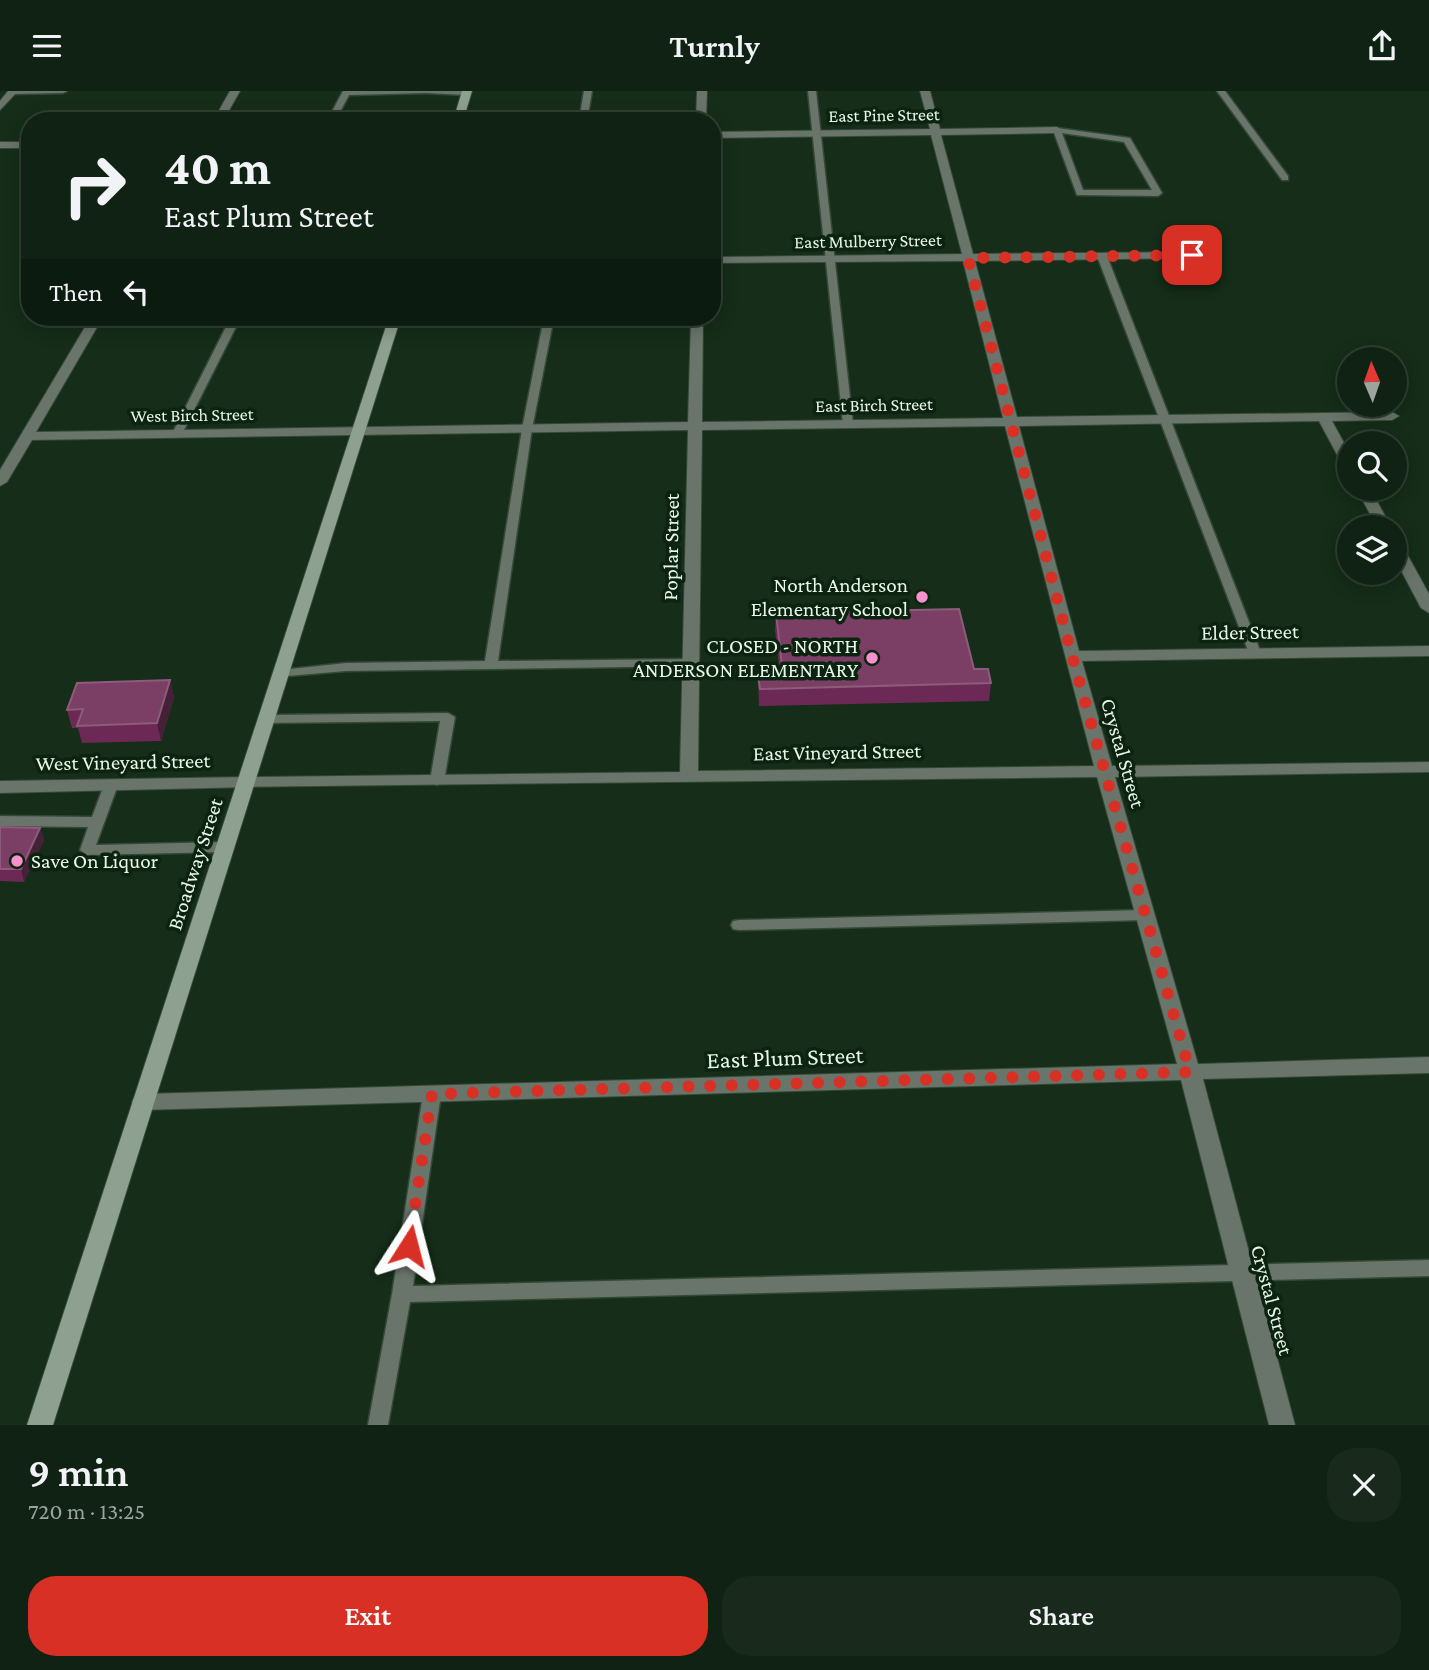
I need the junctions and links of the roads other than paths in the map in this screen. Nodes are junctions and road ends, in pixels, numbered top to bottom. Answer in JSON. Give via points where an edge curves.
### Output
{"nodes":[{"id":1,"x":13,"y":91,"type":"edge"},
{"id":2,"x":63,"y":91,"type":"edge"},
{"id":3,"x":235,"y":91,"type":"edge"},
{"id":4,"x":588,"y":91,"type":"edge"},
{"id":5,"x":702,"y":91,"type":"edge"},
{"id":6,"x":813,"y":91,"type":"edge"},
{"id":7,"x":925,"y":91,"type":"edge"},
{"id":8,"x":1221,"y":91,"type":"edge"},
{"id":9,"x":346,"y":92,"type":"edge"},
{"id":10,"x":404,"y":92,"type":"edge"},
{"id":11,"x":430,"y":92,"type":"edge"},
{"id":12,"x":466,"y":92,"type":"edge"},
{"id":13,"x":0,"y":107,"type":"edge"},
{"id":14,"x":223,"y":112,"type":"edge"},
{"id":15,"x":336,"y":112,"type":"edge"},
{"id":16,"x":460,"y":112,"type":"edge"},
{"id":17,"x":584,"y":112,"type":"edge"},
{"id":18,"x":701,"y":112,"type":"edge"},
{"id":19,"x":1057,"y":130,"type":"junction"},
{"id":20,"x":936,"y":132,"type":"junction"},
{"id":21,"x":817,"y":133,"type":"junction"},
{"id":22,"x":721,"y":135,"type":"edge"},
{"id":23,"x":0,"y":145,"type":"edge"},
{"id":24,"x":21,"y":145,"type":"edge"},
{"id":25,"x":1285,"y":178,"type":"dead end"},
{"id":26,"x":1192,"y":255,"type":"dead end"},
{"id":27,"x":1102,"y":256,"type":"junction"},
{"id":28,"x":968,"y":258,"type":"junction"},
{"id":29,"x":830,"y":259,"type":"junction"},
{"id":30,"x":721,"y":260,"type":"edge"},
{"id":31,"x":92,"y":326,"type":"edge"},
{"id":32,"x":231,"y":326,"type":"edge"},
{"id":33,"x":392,"y":326,"type":"edge"},
{"id":34,"x":547,"y":326,"type":"edge"},
{"id":35,"x":697,"y":326,"type":"edge"},
{"id":36,"x":1323,"y":417,"type":"junction"},
{"id":37,"x":1337,"y":417,"type":"edge"},
{"id":38,"x":1166,"y":420,"type":"junction"},
{"id":39,"x":1011,"y":422,"type":"junction"},
{"id":40,"x":848,"y":424,"type":"junction"},
{"id":41,"x":694,"y":427,"type":"junction"},
{"id":42,"x":527,"y":429,"type":"junction"},
{"id":43,"x":357,"y":432,"type":"junction"},
{"id":44,"x":177,"y":434,"type":"junction"},
{"id":45,"x":28,"y":436,"type":"junction"},
{"id":46,"x":1337,"y":442,"type":"edge"},
{"id":47,"x":0,"y":482,"type":"edge"},
{"id":48,"x":1407,"y":567,"type":"edge"},
{"id":49,"x":1429,"y":608,"type":"edge"},
{"id":50,"x":1429,"y":651,"type":"edge"},
{"id":51,"x":1255,"y":653,"type":"junction"},
{"id":52,"x":1072,"y":656,"type":"junction"},
{"id":53,"x":689,"y":663,"type":"junction"},
{"id":54,"x":491,"y":666,"type":"junction"},
{"id":55,"x":281,"y":674,"type":"junction"},
{"id":56,"x":267,"y":719,"type":"junction"},
{"id":57,"x":1429,"y":767,"type":"edge"},
{"id":58,"x":1104,"y":772,"type":"junction"},
{"id":59,"x":689,"y":777,"type":"junction"},
{"id":60,"x":437,"y":781,"type":"junction"},
{"id":61,"x":246,"y":783,"type":"junction"},
{"id":62,"x":111,"y":785,"type":"junction"},
{"id":63,"x":0,"y":787,"type":"edge"},
{"id":64,"x":0,"y":821,"type":"edge"},
{"id":65,"x":97,"y":822,"type":"junction"},
{"id":66,"x":224,"y":847,"type":"junction"},
{"id":67,"x":1146,"y":915,"type":"junction"},
{"id":68,"x":739,"y":925,"type":"dead end"},
{"id":69,"x":1429,"y":1065,"type":"edge"},
{"id":70,"x":1190,"y":1072,"type":"junction"},
{"id":71,"x":432,"y":1094,"type":"junction"},
{"id":72,"x":143,"y":1102,"type":"junction"},
{"id":73,"x":1429,"y":1268,"type":"edge"},
{"id":74,"x":1242,"y":1274,"type":"junction"},
{"id":75,"x":402,"y":1294,"type":"junction"},
{"id":76,"x":40,"y":1425,"type":"edge"},
{"id":77,"x":378,"y":1425,"type":"edge"},
{"id":78,"x":1282,"y":1425,"type":"edge"}],
"edges":[{"from":1,"to":2,"type":"lane"},
{"from":1,"to":13,"type":"street"},
{"from":3,"to":14,"type":"street"},
{"from":4,"to":17,"type":"lane"},
{"from":5,"to":18,"type":"street"},
{"from":6,"to":21,"type":"lane"},
{"from":7,"to":20,"type":"street","name":"Crystal Street"},
{"from":8,"to":25,"type":"lane"},
{"from":9,"to":10,"type":"lane"},
{"from":9,"to":15,"type":"lane"},
{"from":10,"to":11,"type":"lane"},
{"from":11,"to":12,"type":"lane"},
{"from":12,"to":16,"type":"main road"},
{"from":19,"to":19,"type":"lane","via":[[1127,140],[1158,193],[1080,193]]},
{"from":19,"to":20,"type":"street","name":"East Pine Street"},
{"from":20,"to":21,"type":"street","name":"East Pine Street"},
{"from":20,"to":28,"type":"street","name":"Crystal Street"},
{"from":21,"to":22,"type":"street","name":"East Pine Street"},
{"from":21,"to":29,"type":"lane"},
{"from":23,"to":24,"type":"street"},
{"from":26,"to":27,"type":"street","name":"East Mulberry Street"},
{"from":27,"to":28,"type":"street","name":"East Mulberry Street"},
{"from":27,"to":38,"type":"lane"},
{"from":28,"to":29,"type":"street","name":"East Mulberry Street"},
{"from":28,"to":39,"type":"street","name":"Crystal Street"},
{"from":29,"to":30,"type":"street","name":"East Mulberry Street"},
{"from":29,"to":40,"type":"lane"},
{"from":31,"to":45,"type":"street"},
{"from":32,"to":44,"type":"lane"},
{"from":33,"to":43,"type":"main road","name":"Broadway Street"},
{"from":34,"to":42,"type":"lane"},
{"from":35,"to":41,"type":"street","name":"Poplar Street"},
{"from":36,"to":37,"type":"street","name":"East Birch Street"},
{"from":36,"to":38,"type":"street","name":"East Birch Street"},
{"from":36,"to":46,"type":"street"},
{"from":38,"to":39,"type":"street","name":"East Birch Street"},
{"from":38,"to":51,"type":"lane"},
{"from":39,"to":40,"type":"street","name":"East Birch Street"},
{"from":39,"to":52,"type":"street","name":"Crystal Street"},
{"from":40,"to":41,"type":"street","name":"East Birch Street"},
{"from":41,"to":42,"type":"street","name":"East Birch Street"},
{"from":41,"to":53,"type":"street","name":"Poplar Street"},
{"from":42,"to":43,"type":"street","name":"East Birch Street"},
{"from":42,"to":54,"type":"lane"},
{"from":43,"to":44,"type":"street","name":"West Birch Street"},
{"from":43,"to":55,"type":"main road","name":"Broadway Street"},
{"from":44,"to":45,"type":"street","name":"West Birch Street"},
{"from":45,"to":47,"type":"street"},
{"from":48,"to":49,"type":"street"},
{"from":50,"to":51,"type":"street","name":"Elder Street"},
{"from":51,"to":52,"type":"street","name":"Elder Street"},
{"from":52,"to":58,"type":"street","name":"Crystal Street"},
{"from":53,"to":54,"type":"lane"},
{"from":53,"to":59,"type":"street","name":"Poplar Street"},
{"from":54,"to":55,"type":"lane","via":[[346,667]]},
{"from":55,"to":56,"type":"main road","name":"Broadway Street"},
{"from":56,"to":60,"type":"lane","via":[[449,717]]},
{"from":56,"to":61,"type":"main road","name":"Broadway Street"},
{"from":57,"to":58,"type":"street","name":"East Vineyard Street"},
{"from":58,"to":59,"type":"street","name":"East Vineyard Street"},
{"from":58,"to":67,"type":"street","name":"Crystal Street"},
{"from":59,"to":60,"type":"street","name":"East Vineyard Street"},
{"from":60,"to":61,"type":"street","name":"East Vineyard Street"},
{"from":61,"to":62,"type":"street","name":"West Vineyard Street"},
{"from":61,"to":66,"type":"main road","name":"Broadway Street"},
{"from":62,"to":63,"type":"street","name":"West Vineyard Street"},
{"from":62,"to":65,"type":"lane"},
{"from":64,"to":65,"type":"lane"},
{"from":65,"to":66,"type":"lane","via":[[87,850]]},
{"from":66,"to":72,"type":"main road","name":"Broadway Street"},
{"from":67,"to":68,"type":"lane"},
{"from":67,"to":70,"type":"street","name":"Crystal Street"},
{"from":69,"to":70,"type":"street","name":"East Plum Street"},
{"from":70,"to":71,"type":"street","name":"East Plum Street"},
{"from":70,"to":74,"type":"street","name":"Crystal Street"},
{"from":71,"to":72,"type":"street","name":"East Plum Street"},
{"from":71,"to":75,"type":"lane"},
{"from":72,"to":76,"type":"main road","name":"Broadway Street"},
{"from":73,"to":74,"type":"lane"},
{"from":74,"to":75,"type":"lane"},
{"from":74,"to":78,"type":"street","name":"Crystal Street"},
{"from":75,"to":77,"type":"lane"}]}
